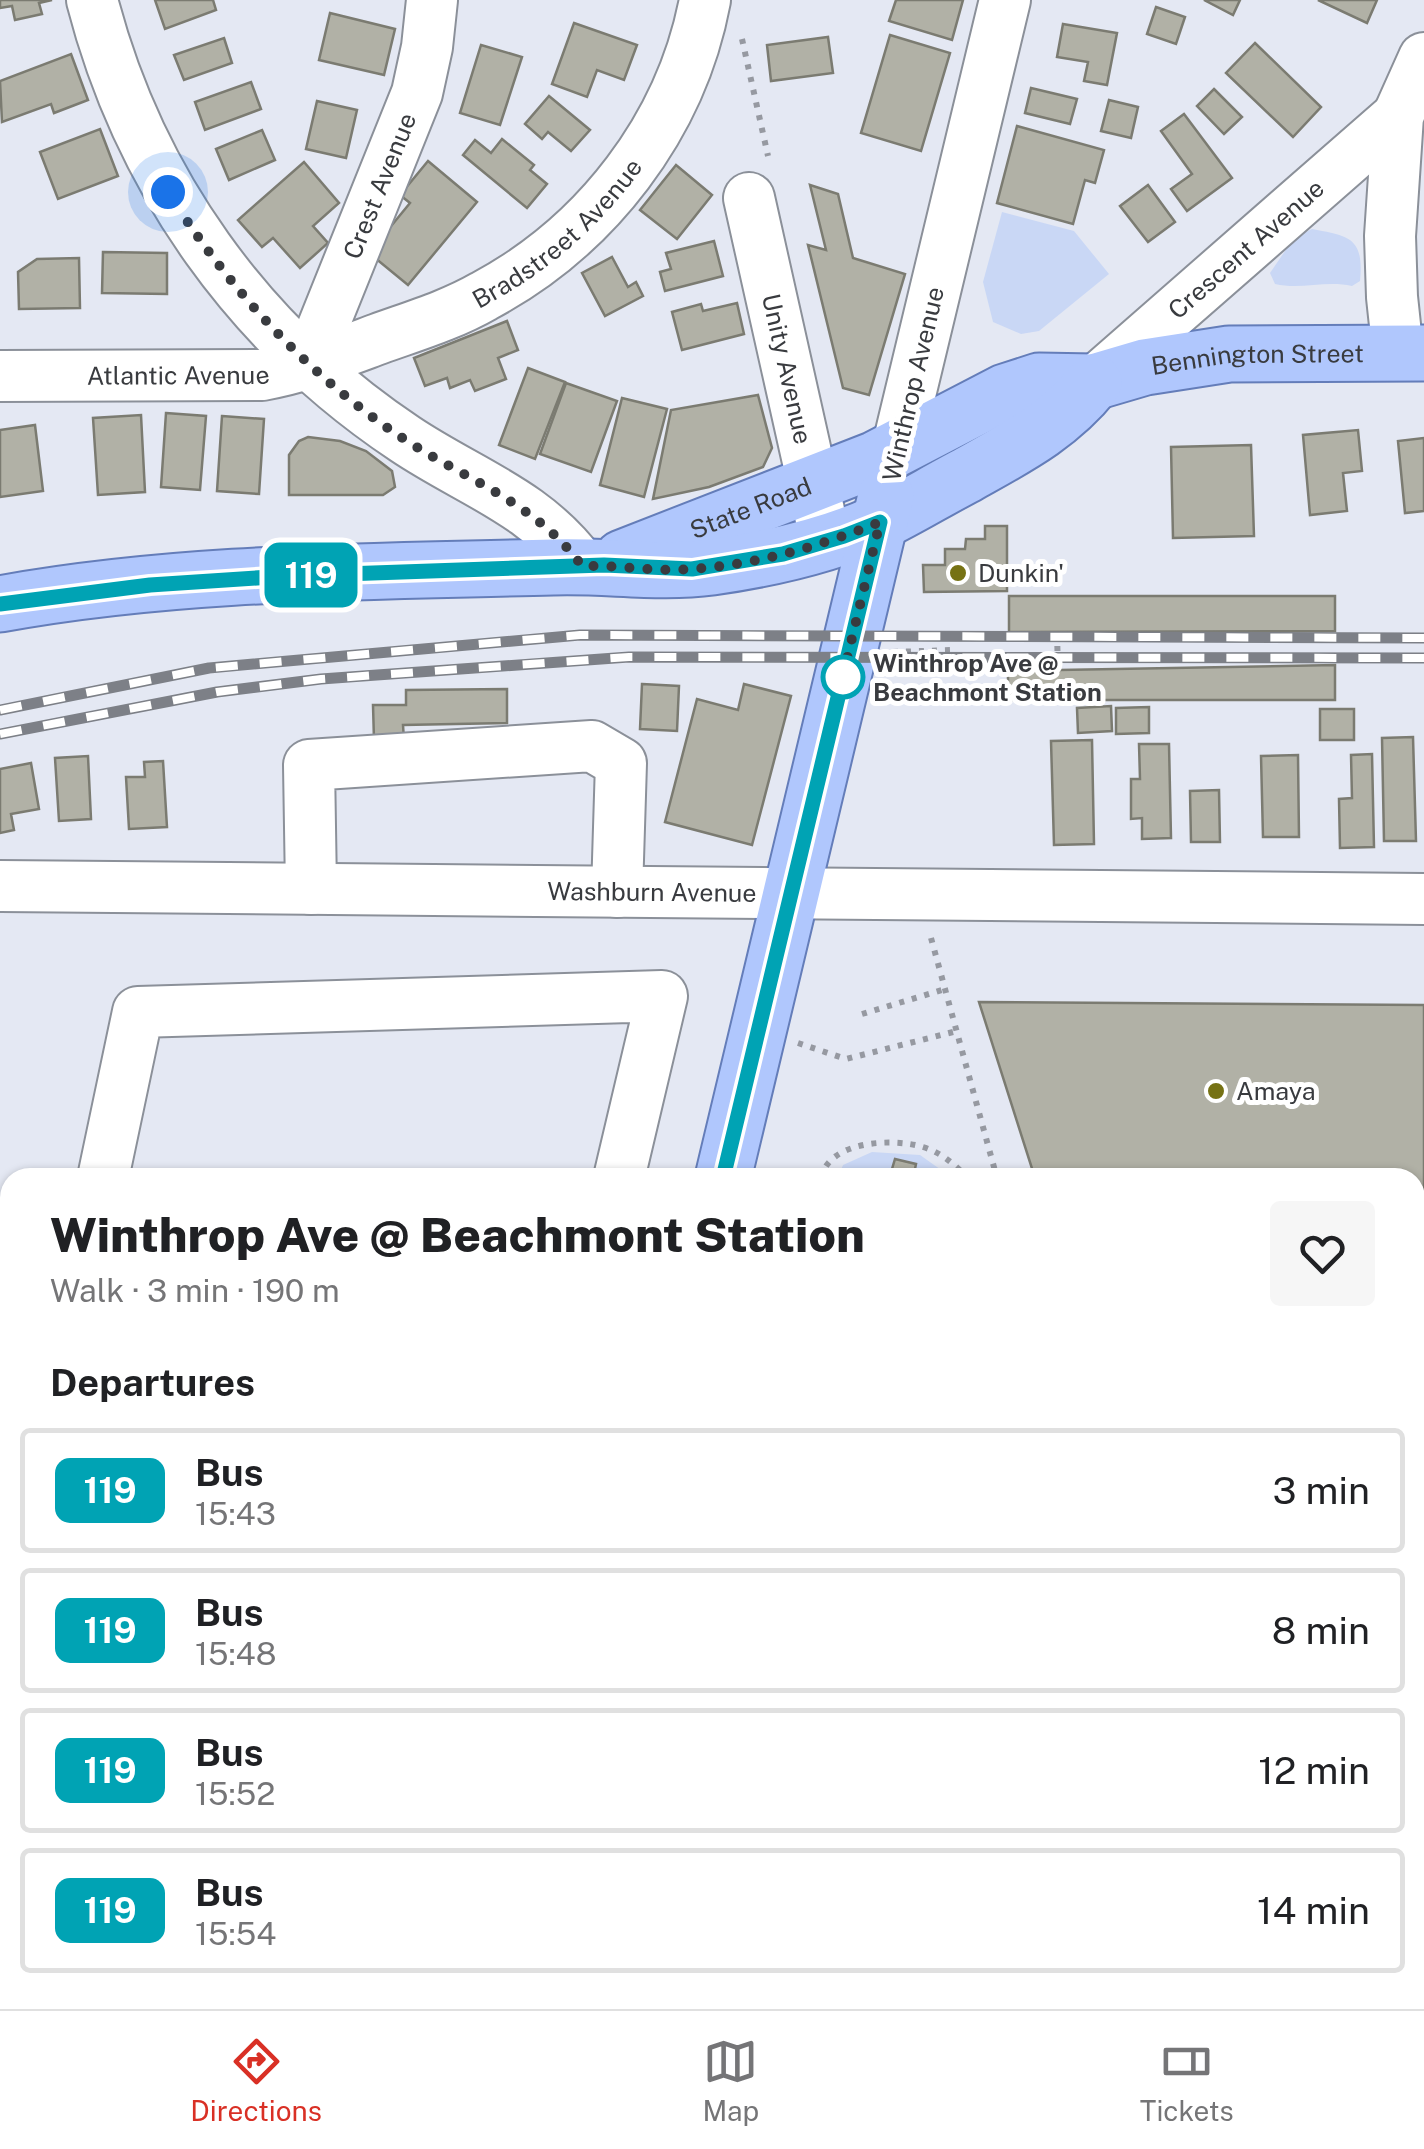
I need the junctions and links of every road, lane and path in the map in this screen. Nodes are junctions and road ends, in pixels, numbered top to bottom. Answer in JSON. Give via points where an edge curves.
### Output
{"nodes":[{"id":1,"x":92,"y":0,"type":"edge"},
{"id":2,"x":432,"y":0,"type":"edge"},
{"id":3,"x":705,"y":0,"type":"edge"},
{"id":4,"x":1005,"y":0,"type":"edge"},
{"id":5,"x":742,"y":39,"type":"dead end"},
{"id":6,"x":1424,"y":58,"type":"edge"},
{"id":7,"x":1398,"y":116,"type":"junction"},
{"id":8,"x":759,"y":177,"type":"joint"},
{"id":9,"x":1411,"y":354,"type":"edge"},
{"id":10,"x":308,"y":364,"type":"junction"},
{"id":11,"x":0,"y":376,"type":"edge"},
{"id":12,"x":1094,"y":382,"type":"junction"},
{"id":13,"x":897,"y":450,"type":"junction"},
{"id":14,"x":813,"y":484,"type":"junction"},
{"id":15,"x":880,"y":522,"type":"junction"},
{"id":16,"x":826,"y":542,"type":"junction"},
{"id":17,"x":593,"y":565,"type":"junction"},
{"id":18,"x":0,"y":604,"type":"edge"},
{"id":19,"x":1058,"y":633,"type":"dead end"},
{"id":20,"x":952,"y":650,"type":"dead end"},
{"id":21,"x":892,"y":652,"type":"dead end"},
{"id":22,"x":1058,"y":671,"type":"dead end"},
{"id":23,"x":0,"y":886,"type":"edge"},
{"id":24,"x":311,"y":889,"type":"junction"},
{"id":25,"x":618,"y":892,"type":"junction"},
{"id":26,"x":790,"y":894,"type":"junction"},
{"id":27,"x":1424,"y":899,"type":"edge"},
{"id":28,"x":930,"y":936,"type":"dead end"},
{"id":29,"x":946,"y":990,"type":"junction"},
{"id":30,"x":862,"y":1014,"type":"dead end"},
{"id":31,"x":957,"y":1031,"type":"junction"},
{"id":32,"x":792,"y":1041,"type":"dead end"},
{"id":33,"x":105,"y":1168,"type":"edge"},
{"id":34,"x":621,"y":1168,"type":"edge"},
{"id":35,"x":725,"y":1168,"type":"edge"},
{"id":36,"x":824,"y":1168,"type":"edge"},
{"id":37,"x":958,"y":1168,"type":"edge"},
{"id":38,"x":995,"y":1168,"type":"edge"}],
"edges":[{"from":1,"to":10,"type":"street","via":[[126,108],[168,192],[224,273]]},
{"from":2,"to":10,"type":"street","name":"Crest Avenue","via":[[417,93]]},
{"from":3,"to":10,"type":"street","name":"Bradstreet Avenue","via":[[654,132],[605,203],[572,237],[468,305]]},
{"from":4,"to":13,"type":"street","name":"Winthrop Avenue"},
{"from":5,"to":8,"type":"path"},
{"from":6,"to":7,"type":"street","name":"Crescent Avenue"},
{"from":7,"to":9,"type":"street","name":"Crescent Avenue","via":[[1392,297]]},
{"from":7,"to":12,"type":"street","name":"Crescent Avenue"},
{"from":8,"to":14,"type":"street","name":"Unity Avenue"},
{"from":9,"to":12,"type":"main road","name":"Bennington Street","via":[[1208,356]]},
{"from":10,"to":11,"type":"street","name":"Atlantic Avenue","via":[[247,377]]},
{"from":10,"to":17,"type":"street","via":[[410,442],[526,509]]},
{"from":12,"to":13,"type":"main road","name":"Bennington Street","via":[[1020,386]]},
{"from":12,"to":15,"type":"main road","via":[[1045,432]]},
{"from":13,"to":14,"type":"main road","name":"State Road"},
{"from":13,"to":15,"type":"main road","name":"Winthrop Avenue"},
{"from":14,"to":16,"type":"street","name":"Unity Avenue"},
{"from":14,"to":17,"type":"main road","name":"State Road"},
{"from":15,"to":16,"type":"main road","name":"State Road"},
{"from":15,"to":26,"type":"main road","name":"Winthrop Avenue"},
{"from":16,"to":17,"type":"main road","name":"State Road","via":[[692,569]]},
{"from":17,"to":18,"type":"main road","name":"State Road","via":[[286,576]]},
{"from":19,"to":22,"type":"path"},
{"from":20,"to":21,"type":"path"},
{"from":23,"to":24,"type":"street","name":"Washburn Avenue"},
{"from":24,"to":25,"type":"street","name":"Washburn Avenue"},
{"from":24,"to":25,"type":"street","via":[[309,765],[592,746],[621,762]]},
{"from":25,"to":26,"type":"street","name":"Washburn Avenue"},
{"from":26,"to":27,"type":"street","name":"Washburn Avenue"},
{"from":26,"to":35,"type":"main road","name":"Winthrop Avenue"},
{"from":28,"to":29,"type":"path"},
{"from":29,"to":30,"type":"path"},
{"from":29,"to":31,"type":"path"},
{"from":31,"to":32,"type":"path","via":[[846,1059]]},
{"from":31,"to":38,"type":"path"},
{"from":33,"to":34,"type":"street","via":[[138,1012],[662,996]]},
{"from":36,"to":37,"type":"path","via":[[842,1151],[868,1143],[920,1146]]}]}
